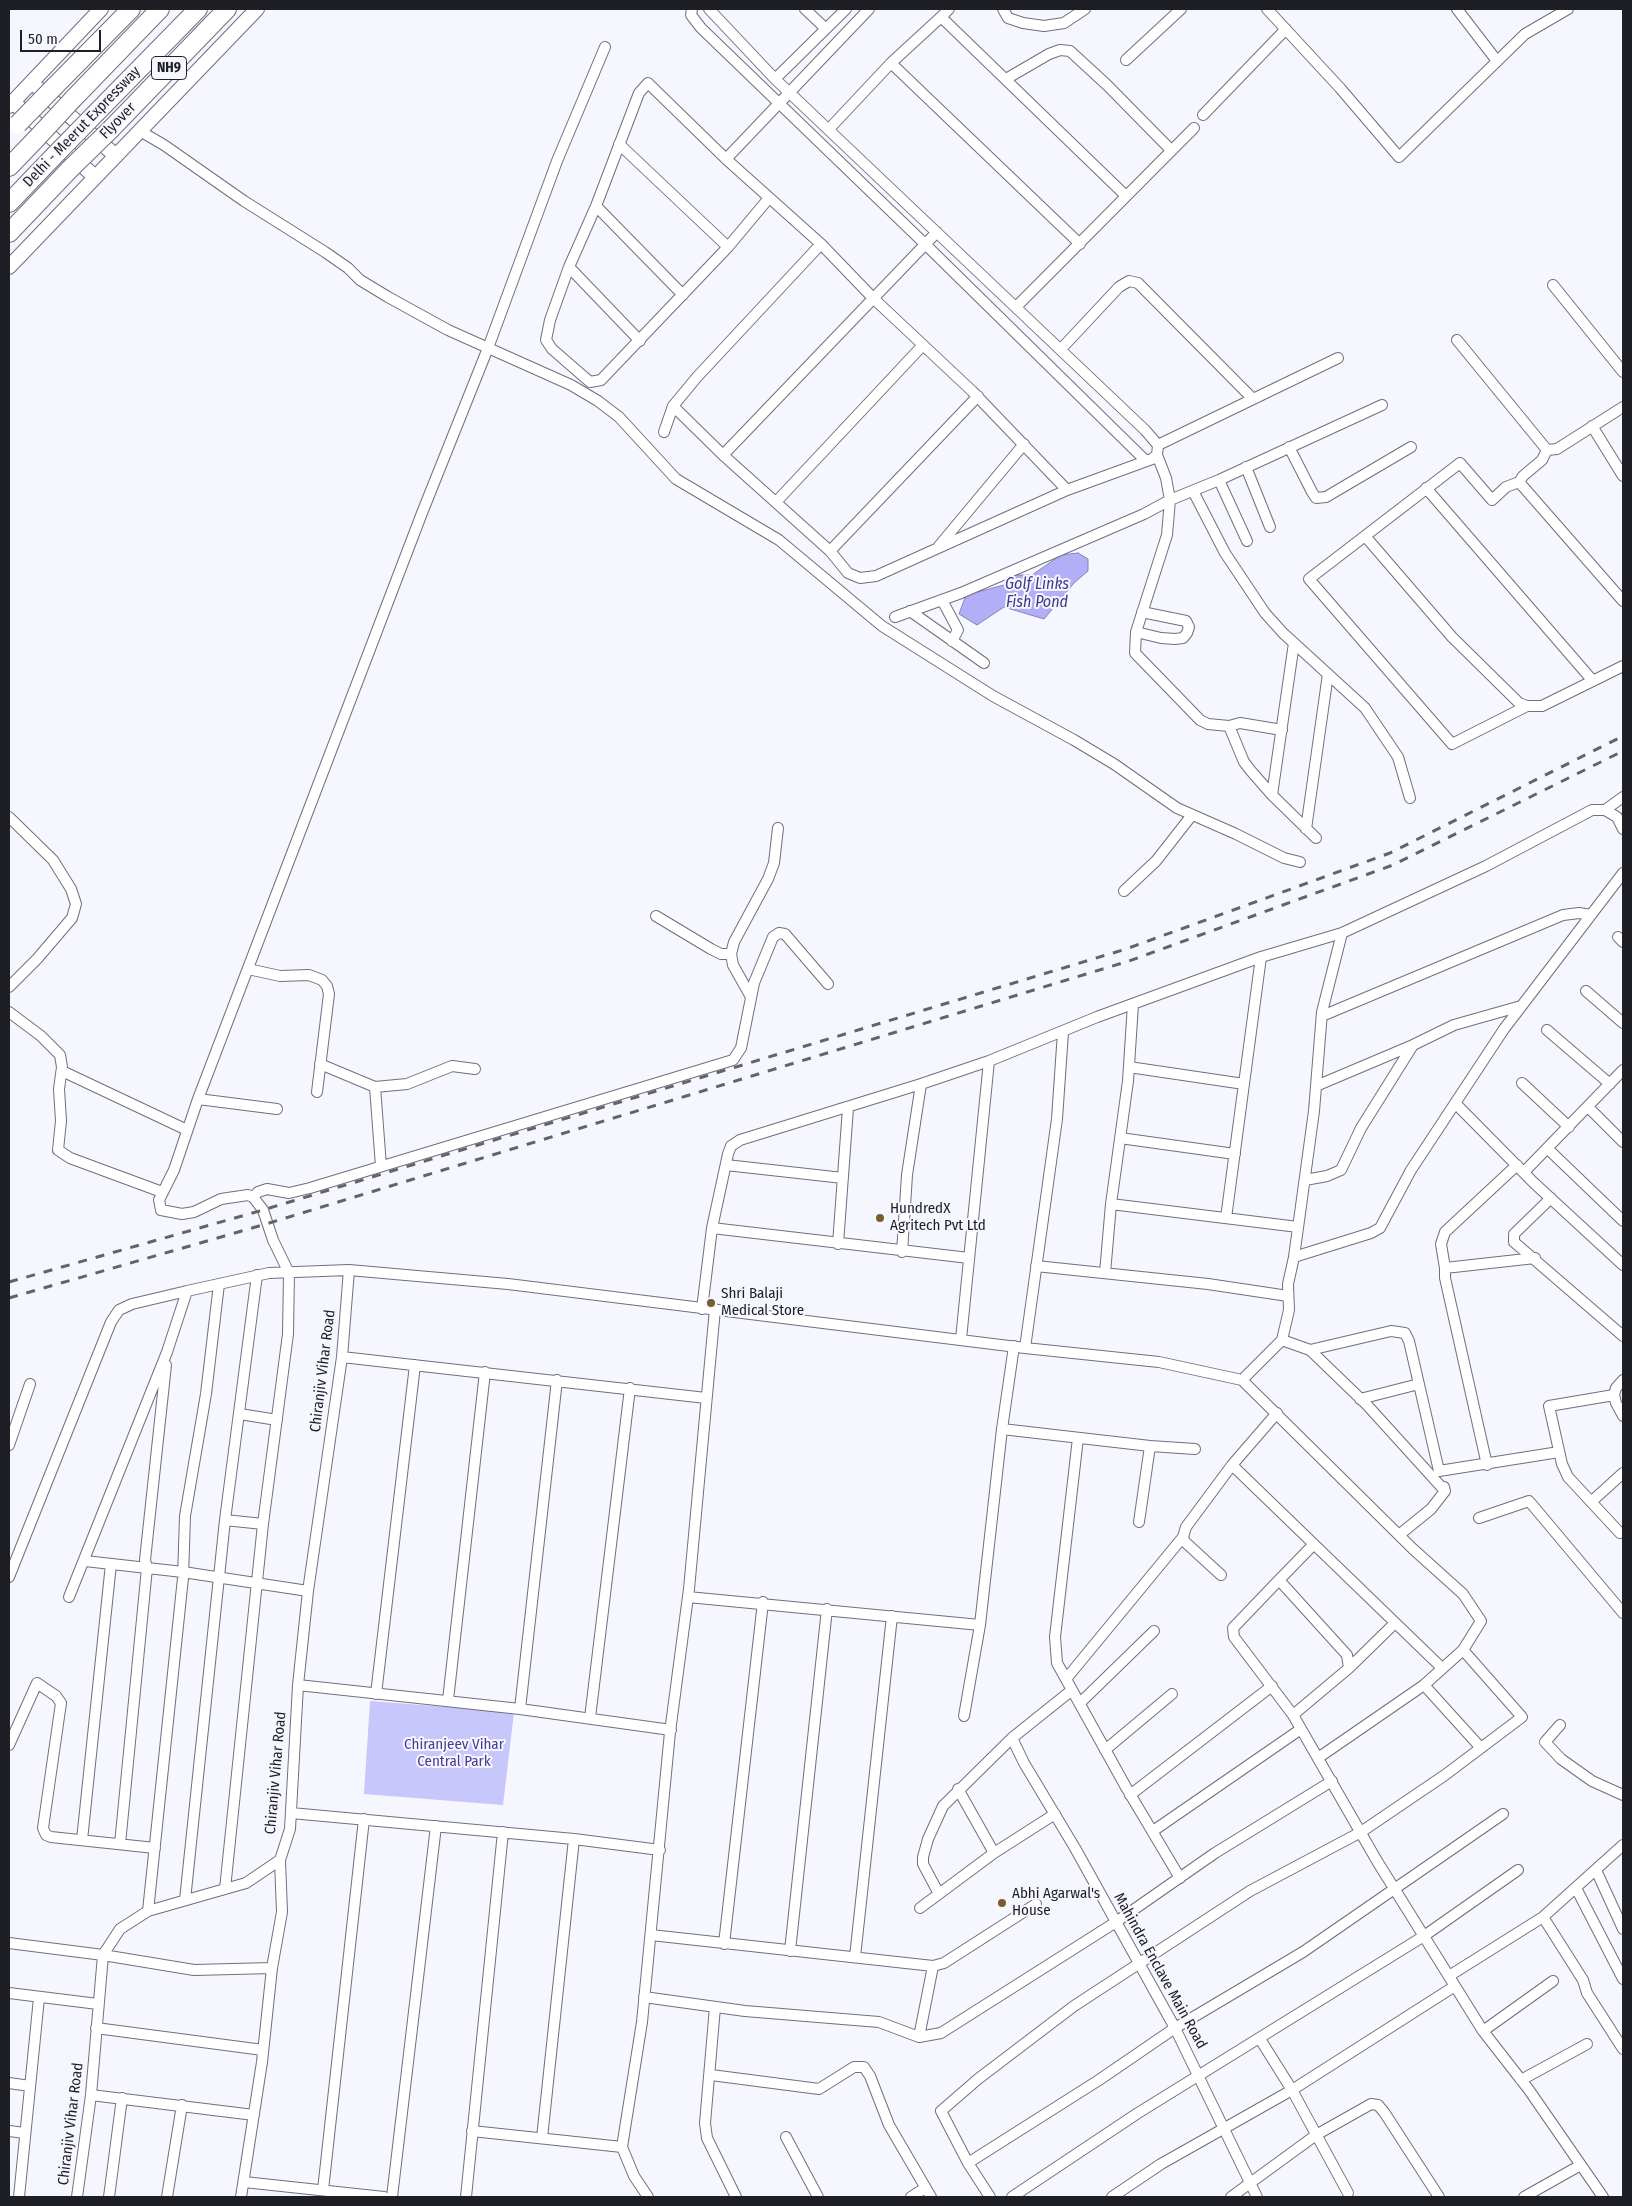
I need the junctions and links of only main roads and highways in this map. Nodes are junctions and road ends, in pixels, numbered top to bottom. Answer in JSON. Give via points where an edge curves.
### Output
{"nodes":[{"id":1,"x":131,"y":9,"type":"edge"},
{"id":2,"x":160,"y":9,"type":"edge"},
{"id":3,"x":198,"y":9,"type":"edge"},
{"id":4,"x":227,"y":9,"type":"edge"},
{"id":5,"x":9,"y":134,"type":"edge"},
{"id":6,"x":9,"y":167,"type":"edge"},
{"id":7,"x":9,"y":203,"type":"edge"},
{"id":8,"x":9,"y":233,"type":"edge"}],
"edges":[{"from":1,"to":5,"type":"highway","bridge":true},
{"from":2,"to":6,"type":"highway","name":"Delhi - Meerut Expressway","bridge":true},
{"from":3,"to":7,"type":"highway","name":"Delhi - Meerut Expressway","bridge":true},
{"from":4,"to":8,"type":"highway","name":"Flyover","number":"NH9","bridge":true}]}
